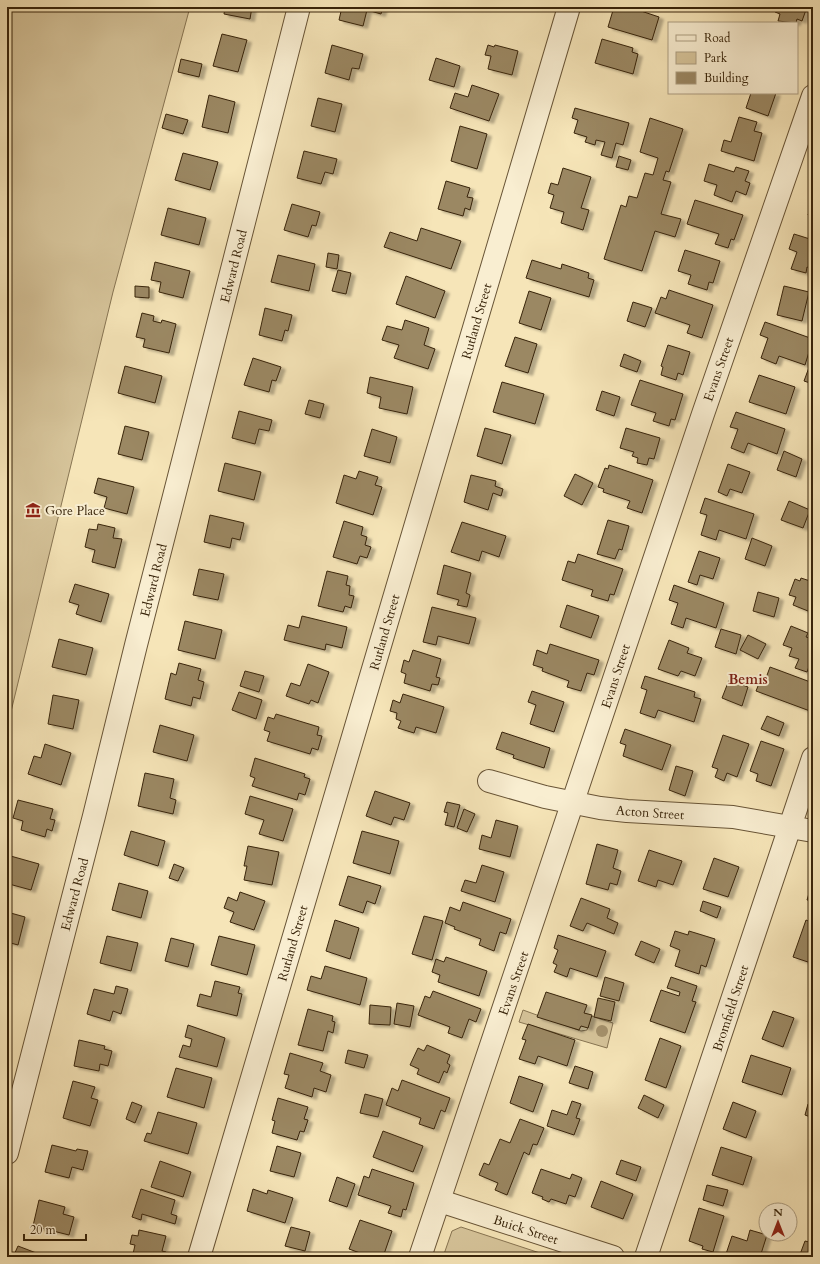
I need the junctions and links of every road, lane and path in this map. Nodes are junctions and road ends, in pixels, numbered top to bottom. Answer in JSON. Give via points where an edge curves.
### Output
{"nodes":[{"id":1,"x":299,"y":7,"type":"edge"},
{"id":2,"x":569,"y":7,"type":"edge"},
{"id":3,"x":812,"y":101,"type":"edge"},
{"id":4,"x":813,"y":758,"type":"edge"},
{"id":5,"x":489,"y":781,"type":"dead end"},
{"id":6,"x":573,"y":803,"type":"junction"},
{"id":7,"x":790,"y":826,"type":"junction"},
{"id":8,"x":813,"y":831,"type":"edge"},
{"id":9,"x":7,"y":1153,"type":"edge"},
{"id":10,"x":440,"y":1201,"type":"junction"},
{"id":11,"x":199,"y":1257,"type":"edge"},
{"id":12,"x":420,"y":1257,"type":"edge"},
{"id":13,"x":613,"y":1257,"type":"edge"},
{"id":14,"x":646,"y":1257,"type":"edge"}],
"edges":[{"from":1,"to":9,"type":"street","name":"Edward Road"},
{"from":2,"to":11,"type":"street","name":"Rutland Street"},
{"from":3,"to":6,"type":"street","name":"Evans Street","via":[[703,414]]},
{"from":4,"to":7,"type":"street","name":"Bromfield Street"},
{"from":5,"to":6,"type":"street","name":"Acton Street"},
{"from":6,"to":7,"type":"street","name":"Acton Street","via":[[627,812],[733,817]]},
{"from":6,"to":10,"type":"street","name":"Evans Street"},
{"from":7,"to":8,"type":"street","name":"Acton Street"},
{"from":7,"to":14,"type":"street","name":"Bromfield Street"},
{"from":10,"to":12,"type":"street","name":"Evans Street"},
{"from":10,"to":13,"type":"street","name":"Buick Street"}]}
